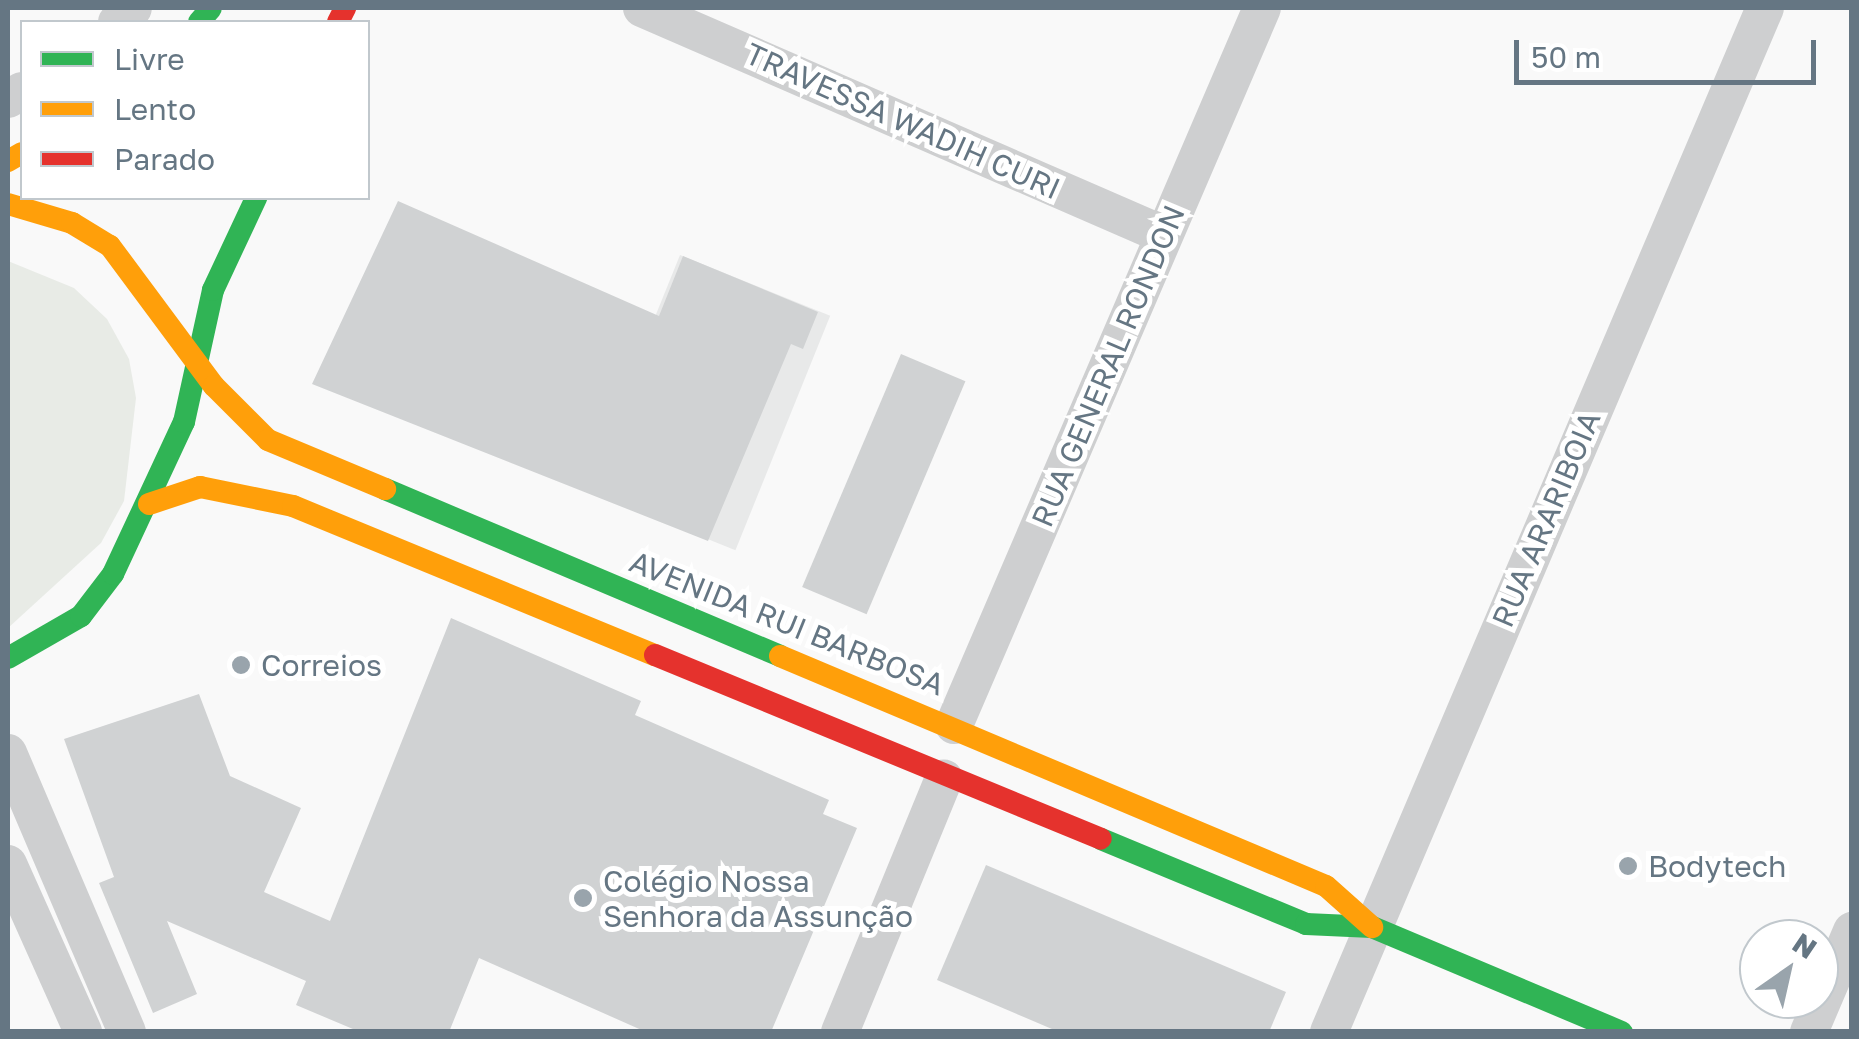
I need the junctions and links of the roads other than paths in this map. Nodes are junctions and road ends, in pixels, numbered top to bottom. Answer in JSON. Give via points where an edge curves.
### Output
{"nodes":[{"id":1,"x":642,"y":8,"type":"edge"},
{"id":2,"x":1262,"y":8,"type":"edge"},
{"id":3,"x":1764,"y":8,"type":"edge"},
{"id":4,"x":255,"y":200,"type":"edge"},
{"id":5,"x":8,"y":204,"type":"edge"},
{"id":6,"x":1164,"y":236,"type":"junction"},
{"id":7,"x":193,"y":357,"type":"junction"},
{"id":8,"x":149,"y":504,"type":"junction"},
{"id":9,"x":8,"y":658,"type":"edge"},
{"id":10,"x":954,"y":725,"type":"junction"},
{"id":11,"x":8,"y":754,"type":"edge"},
{"id":12,"x":944,"y":778,"type":"junction"},
{"id":13,"x":8,"y":864,"type":"edge"},
{"id":14,"x":1372,"y":927,"type":"junction"},
{"id":15,"x":1852,"y":931,"type":"edge"},
{"id":16,"x":83,"y":1032,"type":"edge"},
{"id":17,"x":127,"y":1032,"type":"edge"},
{"id":18,"x":840,"y":1032,"type":"edge"},
{"id":19,"x":1329,"y":1032,"type":"edge"},
{"id":20,"x":1622,"y":1032,"type":"edge"},
{"id":21,"x":1809,"y":1032,"type":"edge"}],
"edges":[{"from":1,"to":6,"type":"street","name":"TRAVESSA WADIH CURI"},
{"from":2,"to":6,"type":"street","name":"RUA GENERAL RONDON"},
{"from":3,"to":14,"type":"street","name":"RUA ARARIBOIA"},
{"from":4,"to":7,"type":"main road","via":[[212,290]]},
{"from":5,"to":7,"type":"main road","name":"AVENIDA RUI BARBOSA","via":[[72,223],[110,246]]},
{"from":6,"to":10,"type":"street","name":"RUA GENERAL RONDON"},
{"from":7,"to":8,"type":"main road","via":[[184,422]]},
{"from":7,"to":10,"type":"main road","name":"AVENIDA RUI BARBOSA","via":[[268,440]]},
{"from":8,"to":9,"type":"main road","via":[[80,616]]},
{"from":8,"to":12,"type":"main road","name":"AVENIDA RUI BARBOSA","via":[[200,487],[293,506]]},
{"from":10,"to":14,"type":"main road","name":"AVENIDA RUI BARBOSA","via":[[1326,886]]},
{"from":11,"to":17,"type":"street"},
{"from":12,"to":14,"type":"main road","name":"AVENIDA RUI BARBOSA","via":[[1306,924]]},
{"from":12,"to":18,"type":"street"},
{"from":13,"to":16,"type":"street"},
{"from":14,"to":19,"type":"street","name":"RUA ARARIBOIA"},
{"from":14,"to":20,"type":"main road","name":"AVENIDA RUI BARBOSA"},
{"from":15,"to":21,"type":"street"}]}
